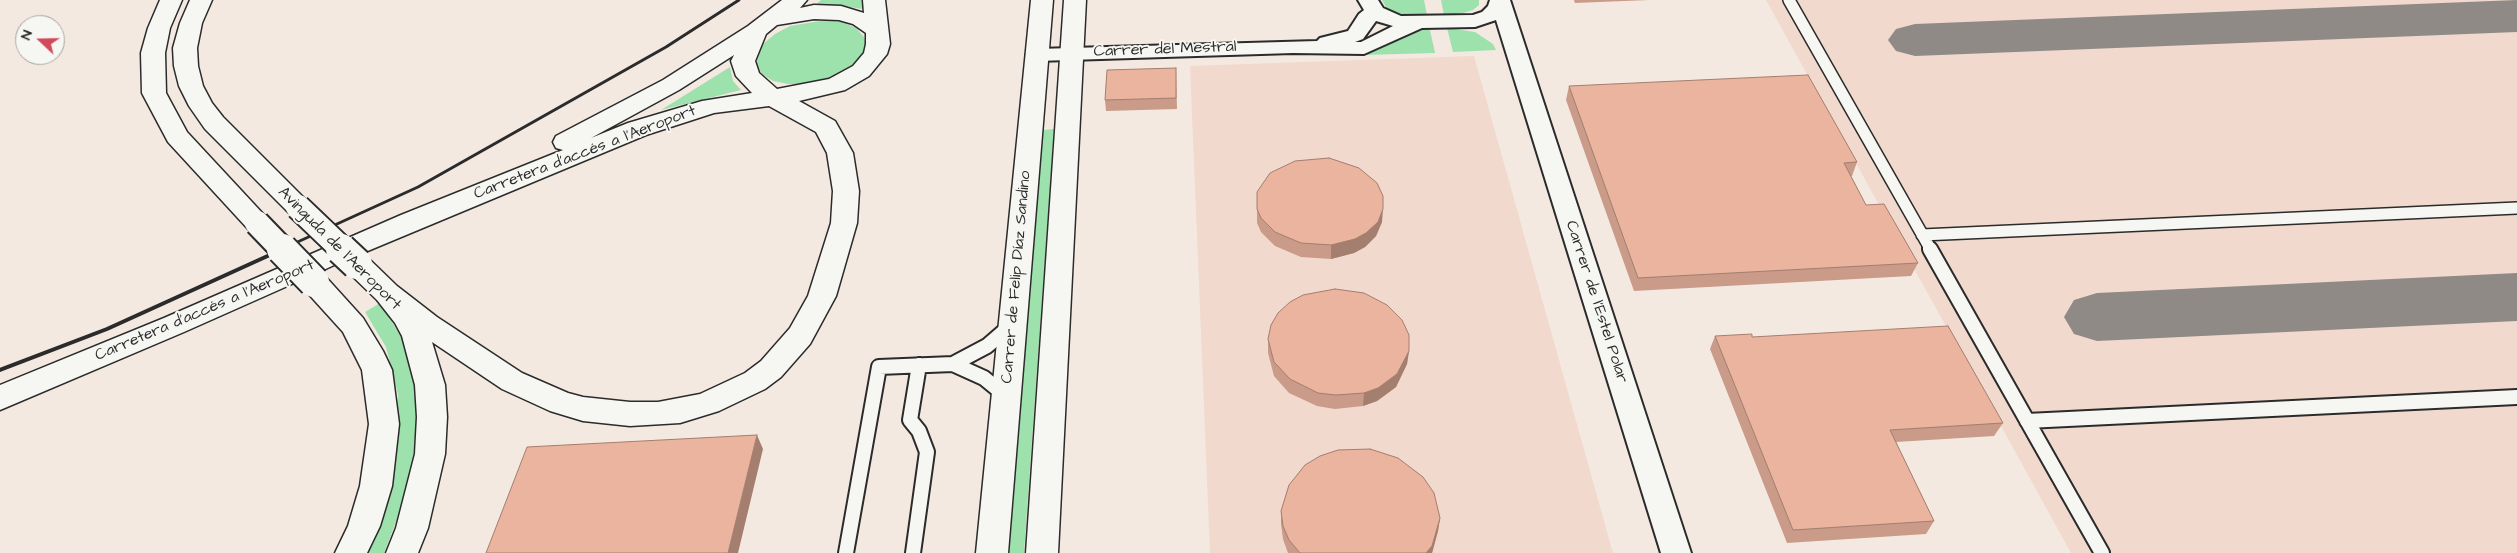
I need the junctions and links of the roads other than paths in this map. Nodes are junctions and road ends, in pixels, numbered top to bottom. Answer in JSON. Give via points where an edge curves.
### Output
{"nodes":[{"id":1,"x":171,"y":0,"type":"edge"},
{"id":2,"x":201,"y":0,"type":"edge"},
{"id":3,"x":796,"y":0,"type":"edge"},
{"id":4,"x":874,"y":0,"type":"edge"},
{"id":5,"x":1042,"y":0,"type":"edge"},
{"id":6,"x":1075,"y":0,"type":"edge"},
{"id":7,"x":1500,"y":0,"type":"edge"},
{"id":8,"x":1789,"y":0,"type":"edge"},
{"id":9,"x":1372,"y":6,"type":"edge"},
{"id":10,"x":1420,"y":21,"type":"junction"},
{"id":11,"x":1456,"y":21,"type":"junction"},
{"id":12,"x":763,"y":25,"type":"junction"},
{"id":13,"x":877,"y":31,"type":"junction"},
{"id":14,"x":1293,"y":47,"type":"junction"},
{"id":15,"x":1516,"y":52,"type":"junction"},
{"id":16,"x":1072,"y":53,"type":"junction"},
{"id":17,"x":1037,"y":55,"type":"junction"},
{"id":18,"x":773,"y":98,"type":"junction"},
{"id":19,"x":2517,"y":208,"type":"edge"},
{"id":20,"x":410,"y":221,"type":"junction"},
{"id":21,"x":1922,"y":235,"type":"junction"},
{"id":22,"x":386,"y":293,"type":"junction"},
{"id":23,"x":1013,"y":324,"type":"junction"},
{"id":24,"x":954,"y":364,"type":"junction"},
{"id":25,"x":919,"y":365,"type":"junction"},
{"id":26,"x":1006,"y":397,"type":"junction"},
{"id":27,"x":2517,"y":397,"type":"edge"},
{"id":28,"x":0,"y":398,"type":"edge"},
{"id":29,"x":2027,"y":422,"type":"junction"},
{"id":30,"x":351,"y":553,"type":"edge"},
{"id":31,"x":402,"y":553,"type":"edge"},
{"id":32,"x":846,"y":553,"type":"edge"},
{"id":33,"x":913,"y":553,"type":"edge"},
{"id":34,"x":992,"y":553,"type":"edge"},
{"id":35,"x":1042,"y":553,"type":"edge"},
{"id":36,"x":1676,"y":553,"type":"edge"},
{"id":37,"x":2102,"y":553,"type":"edge"}],
"edges":[{"from":1,"to":30,"type":"street","bridge":true,"via":[[152,53],[154,93],[178,136],[353,325],[377,370],[384,424],[376,486],[364,526]]},
{"from":2,"to":22,"type":"street","name":"Avinguda de l'Aeroport","bridge":true,"via":[[191,23],[186,48],[186,66],[198,100],[214,123]]},
{"from":3,"to":12,"type":"street","name":"Carretera d'accés a l'Aeroport"},
{"from":4,"to":13,"type":"street","name":"Carretera d'accés a l'Aeroport"},
{"from":5,"to":17,"type":"street","name":"Carrer de Felip Díaz Sandino"},
{"from":6,"to":16,"type":"street"},
{"from":7,"to":11,"type":"street","via":[[1498,8],[1489,16]]},
{"from":7,"to":15,"type":"street","name":"Carrer de l'Estel Polar"},
{"from":8,"to":21,"type":"lane"},
{"from":9,"to":10,"type":"street","via":[[1386,18],[1401,22]]},
{"from":9,"to":14,"type":"street","name":"Carrer del Mestral","via":[[1356,35]]},
{"from":10,"to":11,"type":"street"},
{"from":10,"to":14,"type":"street","name":"Carrer del Mestral","via":[[1364,48]]},
{"from":11,"to":15,"type":"street","via":[[1484,30]]},
{"from":12,"to":13,"type":"street","via":[[814,12],[841,13],[861,19]]},
{"from":12,"to":18,"type":"street","via":[[745,54],[744,68],[748,76]]},
{"from":12,"to":20,"type":"street","name":"Carretera d'accés a l'Aeroport","via":[[627,109]]},
{"from":13,"to":18,"type":"street","name":"Carretera d'accés a l'Aeroport","via":[[878,44],[870,63],[850,78],[822,90]]},
{"from":14,"to":16,"type":"street","name":"Carrer del Mestral"},
{"from":15,"to":36,"type":"street","name":"Carrer de l'Estel Polar"},
{"from":16,"to":17,"type":"street","name":"Carrer del Mestral"},
{"from":16,"to":35,"type":"street"},
{"from":17,"to":23,"type":"street","name":"Carrer de Felip Díaz Sandino"},
{"from":18,"to":20,"type":"street","name":"Carretera d'accés a l'Aeroport","via":[[719,104],[666,119]]},
{"from":18,"to":22,"type":"street","via":[[821,122],[834,140],[844,167],[844,223],[822,296],[800,336],[771,369],[732,393],[680,412],[658,414],[605,413],[561,403],[487,366]]},
{"from":19,"to":21,"type":"lane"},
{"from":20,"to":28,"type":"street","name":"Carretera d'accés a l'Aeroport"},
{"from":21,"to":29,"type":"lane"},
{"from":22,"to":31,"type":"street","name":"Avinguda de l'Aeroport","via":[[406,317],[416,336],[430,385],[432,417],[430,454],[412,528]]},
{"from":23,"to":24,"type":"lane","via":[[987,346]]},
{"from":23,"to":26,"type":"street","name":"Carrer de Felip Díaz Sandino"},
{"from":24,"to":25,"type":"lane"},
{"from":24,"to":26,"type":"lane","via":[[984,378]]},
{"from":25,"to":32,"type":"lane","via":[[879,367]]},
{"from":25,"to":33,"type":"lane","via":[[910,420],[919,431],[927,452]]},
{"from":26,"to":34,"type":"street","name":"Carrer de Felip Díaz Sandino"},
{"from":27,"to":29,"type":"lane"},
{"from":29,"to":37,"type":"lane"}]}
